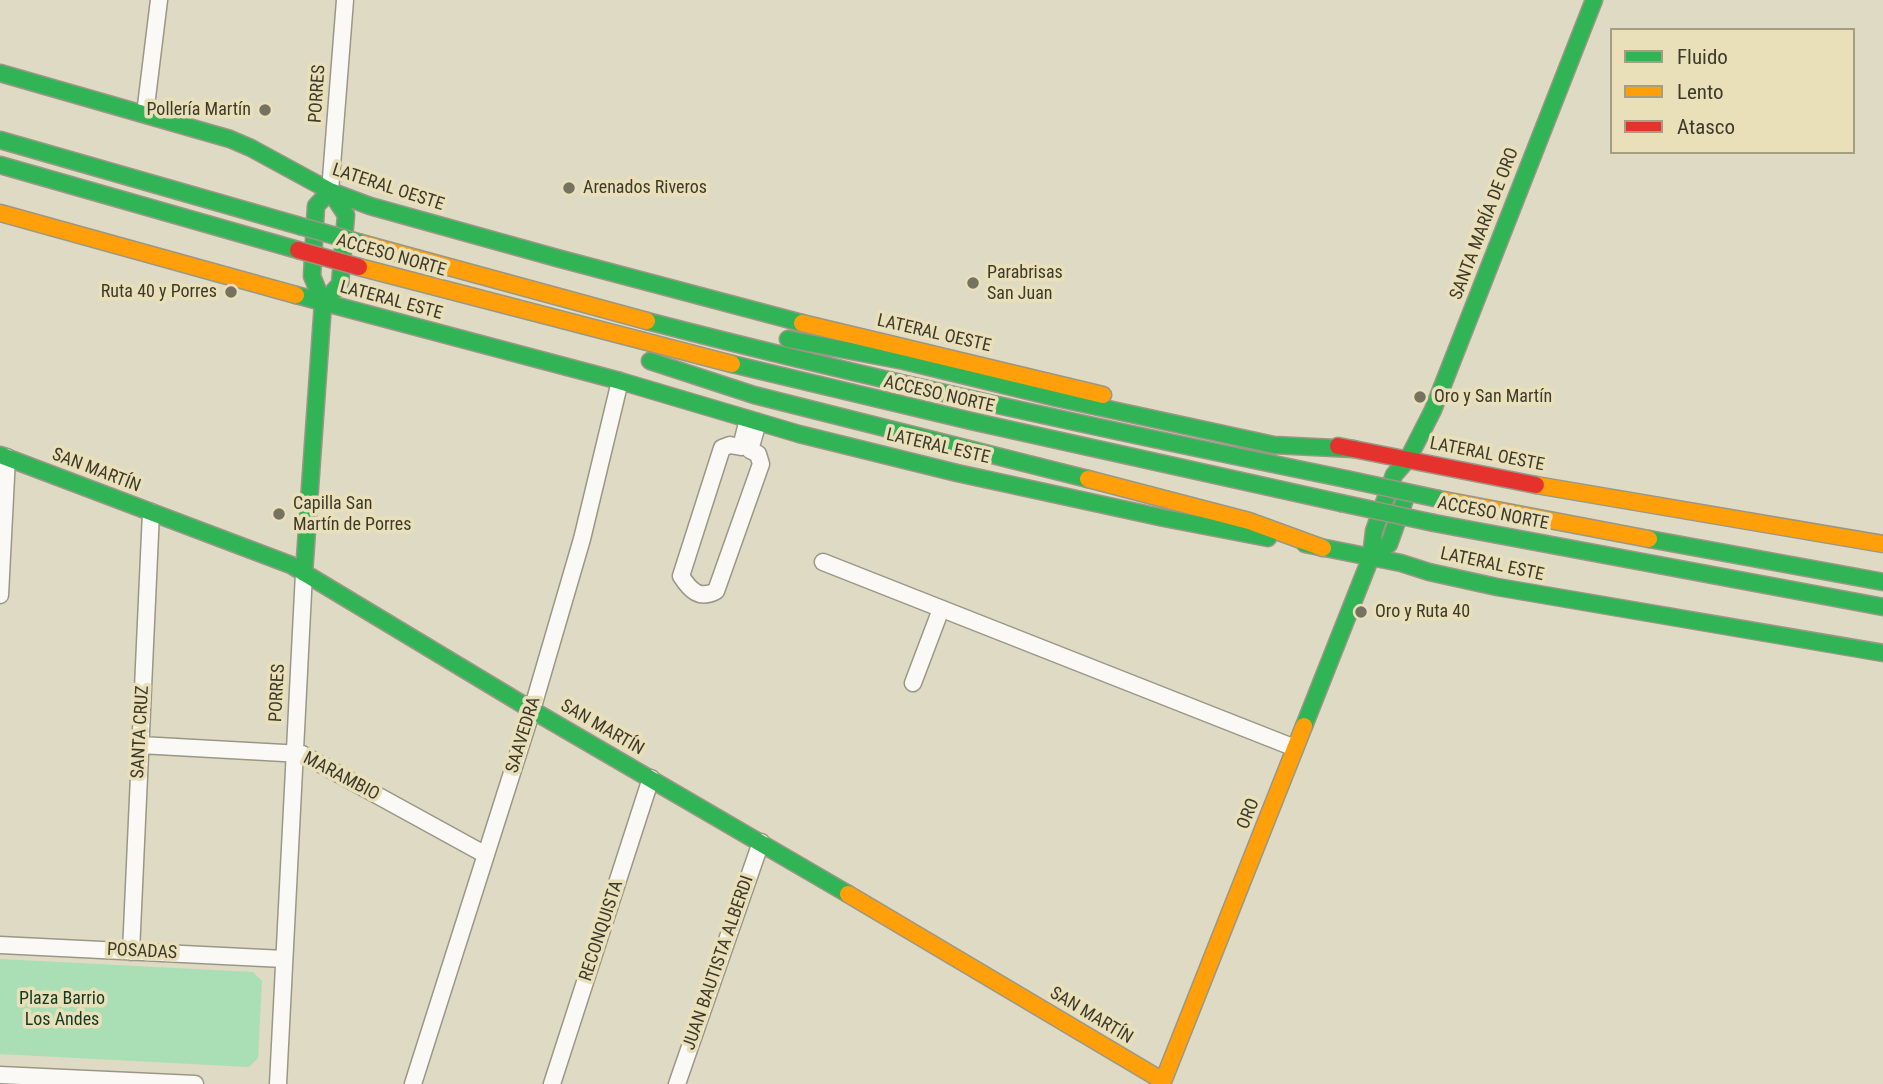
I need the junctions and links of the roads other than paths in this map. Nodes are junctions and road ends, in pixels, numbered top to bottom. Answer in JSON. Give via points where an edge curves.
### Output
{"nodes":[{"id":1,"x":159,"y":0,"type":"edge"},
{"id":2,"x":345,"y":0,"type":"edge"},
{"id":3,"x":1594,"y":0,"type":"edge"},
{"id":4,"x":0,"y":73,"type":"edge"},
{"id":5,"x":145,"y":114,"type":"junction"},
{"id":6,"x":0,"y":141,"type":"edge"},
{"id":7,"x":0,"y":165,"type":"edge"},
{"id":8,"x":330,"y":191,"type":"junction"},
{"id":9,"x":0,"y":212,"type":"edge"},
{"id":10,"x":556,"y":295,"type":"junction"},
{"id":11,"x":472,"y":298,"type":"junction"},
{"id":12,"x":323,"y":303,"type":"junction"},
{"id":13,"x":620,"y":381,"type":"junction"},
{"id":14,"x":753,"y":420,"type":"junction"},
{"id":15,"x":1354,"y":449,"type":"junction"},
{"id":16,"x":4,"y":456,"type":"edge"},
{"id":17,"x":1408,"y":460,"type":"junction"},
{"id":18,"x":151,"y":512,"type":"junction"},
{"id":19,"x":1883,"y":544,"type":"edge"},
{"id":20,"x":1323,"y":548,"type":"junction"},
{"id":21,"x":1370,"y":557,"type":"junction"},
{"id":22,"x":823,"y":562,"type":"dead end"},
{"id":23,"x":304,"y":573,"type":"junction"},
{"id":24,"x":1883,"y":582,"type":"edge"},
{"id":25,"x":0,"y":595,"type":"edge"},
{"id":26,"x":1883,"y":607,"type":"edge"},
{"id":27,"x":941,"y":609,"type":"junction"},
{"id":28,"x":1883,"y":653,"type":"edge"},
{"id":29,"x":913,"y":683,"type":"dead end"},
{"id":30,"x":532,"y":710,"type":"junction"},
{"id":31,"x":140,"y":745,"type":"junction"},
{"id":32,"x":1295,"y":748,"type":"junction"},
{"id":33,"x":294,"y":753,"type":"junction"},
{"id":34,"x":651,"y":778,"type":"junction"},
{"id":35,"x":761,"y":842,"type":"junction"},
{"id":36,"x":486,"y":855,"type":"junction"},
{"id":37,"x":0,"y":945,"type":"edge"},
{"id":38,"x":131,"y":952,"type":"junction"},
{"id":39,"x":284,"y":960,"type":"junction"},
{"id":40,"x":0,"y":1076,"type":"edge"},
{"id":41,"x":124,"y":1082,"type":"edge"},
{"id":42,"x":1163,"y":1083,"type":"edge"},
{"id":43,"x":195,"y":1084,"type":"edge"},
{"id":44,"x":278,"y":1084,"type":"edge"},
{"id":45,"x":413,"y":1084,"type":"edge"},
{"id":46,"x":552,"y":1084,"type":"edge"},
{"id":47,"x":677,"y":1084,"type":"edge"}],
"edges":[{"from":1,"to":5,"type":"street"},
{"from":2,"to":8,"type":"street","name":"PORRES"},
{"from":3,"to":17,"type":"main road","name":"SANTA MARÍA DE ORO","via":[[1433,410]]},
{"from":4,"to":5,"type":"main road","name":"LATERAL OESTE"},
{"from":5,"to":8,"type":"main road","name":"LATERAL OESTE","via":[[242,144]]},
{"from":6,"to":10,"type":"main road","name":"ACCESO NORTE","bridge":true},
{"from":7,"to":11,"type":"main road","name":"ACCESO NORTE","bridge":true},
{"from":8,"to":12,"type":"main road","name":"PORRES","via":[[316,206],[312,276]]},
{"from":8,"to":12,"type":"main road","name":"PORRES","via":[[346,215],[340,284]]},
{"from":8,"to":15,"type":"main road","name":"LATERAL OESTE","via":[[639,280],[873,340],[1199,418]]},
{"from":9,"to":12,"type":"main road","name":"LATERAL ESTE"},
{"from":10,"to":15,"type":"main road","via":[[904,360],[1274,445]]},
{"from":10,"to":24,"type":"main road","name":"ACCESO NORTE","bridge":true,"via":[[837,369],[1169,443],[1573,526]]},
{"from":11,"to":20,"type":"main road","via":[[754,395],[1209,510]]},
{"from":11,"to":26,"type":"main road","name":"ACCESO NORTE","bridge":true,"via":[[829,389],[1163,466],[1433,523]]},
{"from":12,"to":13,"type":"main road","name":"LATERAL ESTE"},
{"from":12,"to":23,"type":"main road","name":"PORRES"},
{"from":13,"to":14,"type":"main road","name":"LATERAL ESTE"},
{"from":13,"to":30,"type":"street","name":"SAAVEDRA","via":[[582,539]]},
{"from":14,"to":14,"type":"street","via":[[741,447],[722,448],[681,576],[690,589],[702,595],[716,591],[761,464],[758,454],[750,450]]},
{"from":14,"to":20,"type":"main road","name":"LATERAL ESTE","via":[[957,473],[1164,519]]},
{"from":15,"to":17,"type":"main road","name":"LATERAL OESTE"},
{"from":16,"to":18,"type":"main road","name":"SAN MARTÍN"},
{"from":16,"to":25,"type":"street"},
{"from":17,"to":19,"type":"main road","name":"LATERAL OESTE"},
{"from":17,"to":21,"type":"main road","name":"ORO","via":[[1394,475]]},
{"from":18,"to":23,"type":"main road","name":"SAN MARTÍN"},
{"from":18,"to":31,"type":"street","name":"SANTA CRUZ"},
{"from":20,"to":21,"type":"main road","name":"LATERAL ESTE"},
{"from":21,"to":28,"type":"main road","name":"LATERAL ESTE","via":[[1497,587]]},
{"from":21,"to":32,"type":"main road","name":"ORO"},
{"from":22,"to":27,"type":"street"},
{"from":23,"to":30,"type":"main road","name":"SAN MARTÍN"},
{"from":23,"to":33,"type":"street","name":"PORRES"},
{"from":27,"to":29,"type":"street"},
{"from":27,"to":32,"type":"street"},
{"from":30,"to":34,"type":"main road","name":"SAN MARTÍN"},
{"from":30,"to":36,"type":"street","name":"SAAVEDRA"},
{"from":31,"to":33,"type":"street","name":"MARAMBIO"},
{"from":31,"to":38,"type":"street","name":"SANTA CRUZ"},
{"from":32,"to":42,"type":"main road","name":"ORO"},
{"from":33,"to":36,"type":"street","name":"MARAMBIO"},
{"from":33,"to":39,"type":"street","name":"PORRES"},
{"from":34,"to":35,"type":"main road","name":"SAN MARTÍN"},
{"from":34,"to":46,"type":"street","name":"RECONQUISTA"},
{"from":35,"to":42,"type":"main road","name":"SAN MARTÍN"},
{"from":35,"to":47,"type":"street","name":"JUAN BAUTISTA ALBERDI"},
{"from":36,"to":45,"type":"street","name":"SAAVEDRA"},
{"from":37,"to":38,"type":"street","name":"POSADAS"},
{"from":38,"to":39,"type":"street","name":"POSADAS"},
{"from":39,"to":44,"type":"street","name":"PORRES"},
{"from":40,"to":41,"type":"street"},
{"from":41,"to":43,"type":"street"}]}
